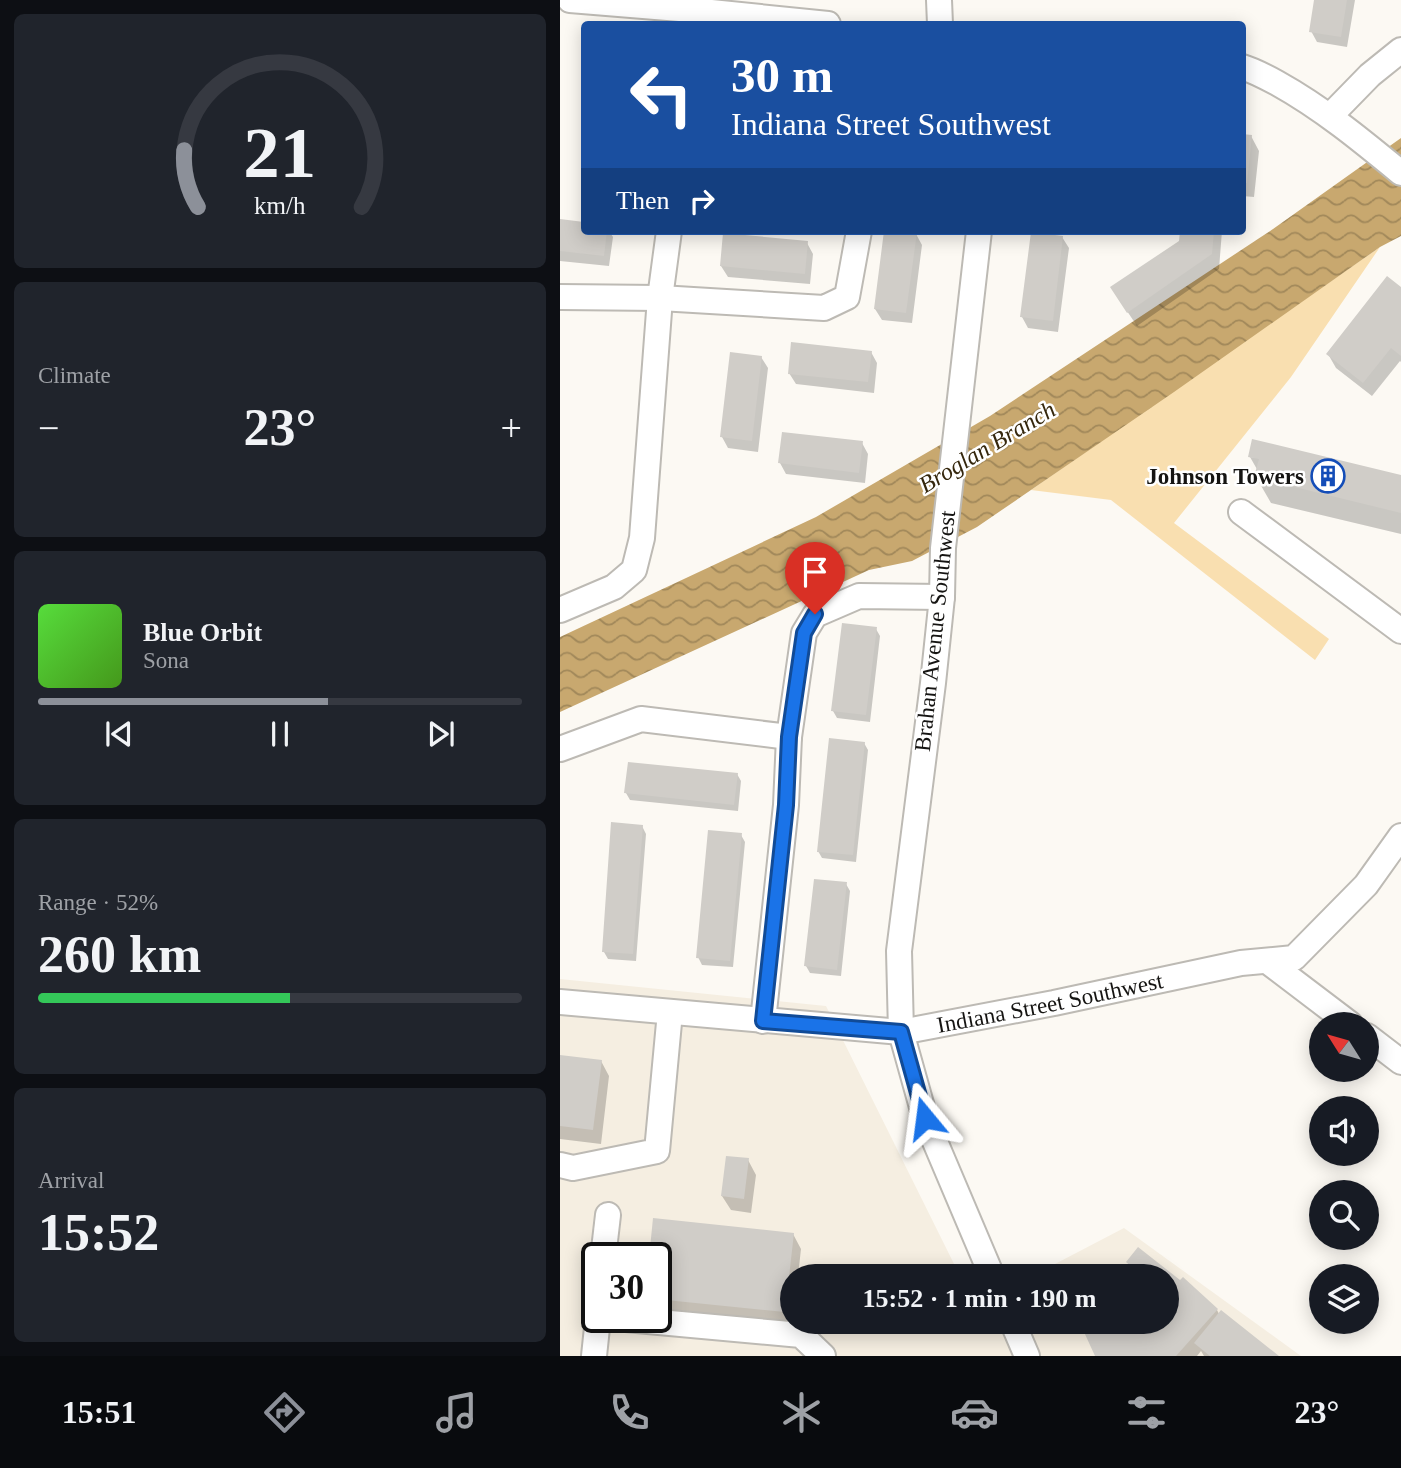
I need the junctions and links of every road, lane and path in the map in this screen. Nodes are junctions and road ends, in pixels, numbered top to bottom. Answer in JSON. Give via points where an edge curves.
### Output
{"nodes":[{"id":1,"x":570,"y":0,"type":"edge"},
{"id":2,"x":939,"y":0,"type":"edge"},
{"id":3,"x":691,"y":17,"type":"edge"},
{"id":4,"x":769,"y":21,"type":"edge"},
{"id":5,"x":940,"y":21,"type":"edge"},
{"id":6,"x":1401,"y":50,"type":"edge"},
{"id":7,"x":1246,"y":68,"type":"edge"},
{"id":8,"x":1330,"y":116,"type":"junction"},
{"id":9,"x":1401,"y":173,"type":"edge"},
{"id":10,"x":668,"y":235,"type":"edge"},
{"id":11,"x":858,"y":235,"type":"edge"},
{"id":12,"x":979,"y":235,"type":"edge"},
{"id":13,"x":560,"y":297,"type":"edge"},
{"id":14,"x":660,"y":298,"type":"junction"},
{"id":15,"x":1241,"y":512,"type":"dead end"},
{"id":16,"x":942,"y":597,"type":"junction"},
{"id":17,"x":560,"y":610,"type":"edge"},
{"id":18,"x":1401,"y":631,"type":"edge"},
{"id":19,"x":789,"y":737,"type":"junction"},
{"id":20,"x":560,"y":749,"type":"edge"},
{"id":21,"x":1401,"y":836,"type":"edge"},
{"id":22,"x":1267,"y":961,"type":"junction"},
{"id":23,"x":560,"y":1002,"type":"edge"},
{"id":24,"x":670,"y":1012,"type":"junction"},
{"id":25,"x":1334,"y":1012,"type":"edge"},
{"id":26,"x":763,"y":1021,"type":"junction"},
{"id":27,"x":901,"y":1032,"type":"junction"},
{"id":28,"x":1379,"y":1045,"type":"edge"},
{"id":29,"x":1401,"y":1062,"type":"edge"},
{"id":30,"x":560,"y":1165,"type":"edge"},
{"id":31,"x":608,"y":1216,"type":"dead end"},
{"id":32,"x":605,"y":1242,"type":"edge"},
{"id":33,"x":987,"y":1264,"type":"edge"},
{"id":34,"x":672,"y":1323,"type":"edge"},
{"id":35,"x":596,"y":1333,"type":"edge"},
{"id":36,"x":1018,"y":1334,"type":"edge"},
{"id":37,"x":594,"y":1356,"type":"edge"},
{"id":38,"x":823,"y":1356,"type":"edge"},
{"id":39,"x":1027,"y":1356,"type":"edge"}],
"edges":[{"from":1,"to":3,"type":"street"},
{"from":2,"to":5,"type":"street"},
{"from":3,"to":4,"type":"street"},
{"from":6,"to":8,"type":"street"},
{"from":7,"to":8,"type":"street"},
{"from":8,"to":9,"type":"street"},
{"from":10,"to":14,"type":"street"},
{"from":11,"to":14,"type":"street","via":[[846,297],[824,308]]},
{"from":12,"to":16,"type":"street","name":"Brahan Avenue Southwest","via":[[943,548]]},
{"from":13,"to":14,"type":"street"},
{"from":14,"to":17,"type":"street","via":[[642,538],[634,570],[614,587]]},
{"from":15,"to":18,"type":"street"},
{"from":16,"to":19,"type":"street","via":[[859,596],[815,614],[804,633]]},
{"from":16,"to":27,"type":"street","name":"Brahan Avenue Southwest","via":[[899,951]]},
{"from":19,"to":20,"type":"street","via":[[642,719]]},
{"from":19,"to":26,"type":"street"},
{"from":21,"to":22,"type":"street","name":"Indiana Street Southwest","via":[[1366,885],[1294,958]]},
{"from":22,"to":25,"type":"street"},
{"from":22,"to":27,"type":"street","name":"Indiana Street Southwest"},
{"from":23,"to":24,"type":"street","name":"Indiana Street Southwest"},
{"from":24,"to":26,"type":"street","name":"Indiana Street Southwest"},
{"from":24,"to":30,"type":"street","via":[[657,1151],[573,1168]]},
{"from":26,"to":27,"type":"street","name":"Indiana Street Southwest"},
{"from":27,"to":33,"type":"street","name":"Brahan Avenue Southwest","via":[[925,1118]]},
{"from":28,"to":29,"type":"street"},
{"from":31,"to":32,"type":"street"},
{"from":34,"to":38,"type":"street","via":[[801,1335]]},
{"from":35,"to":37,"type":"street"},
{"from":36,"to":39,"type":"street"}]}
